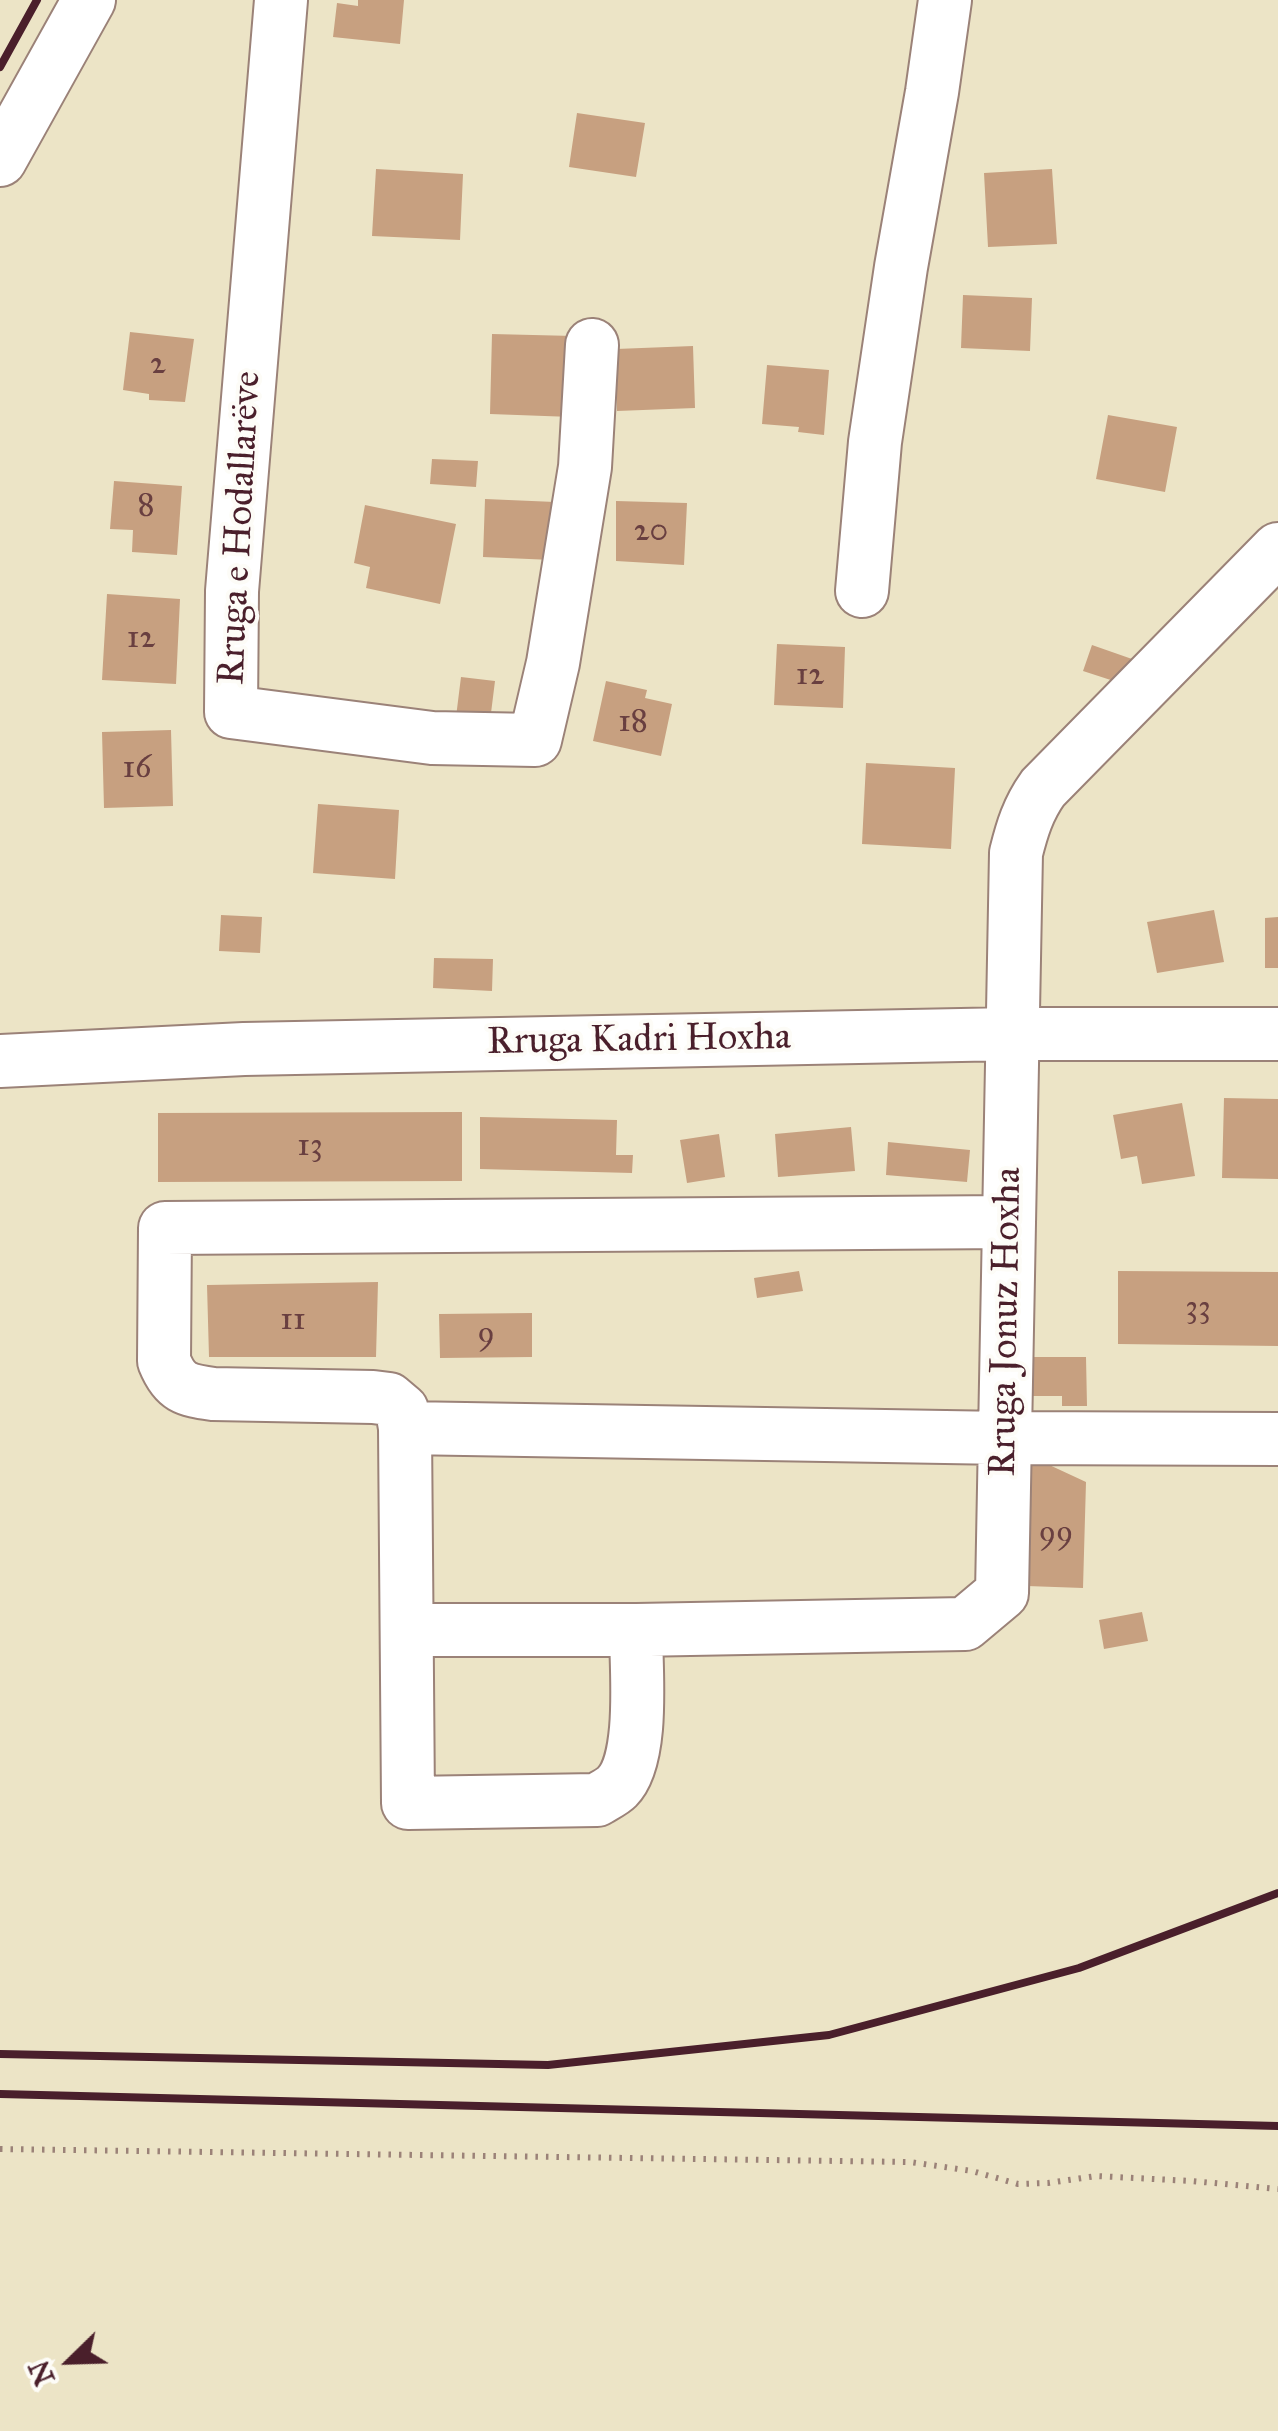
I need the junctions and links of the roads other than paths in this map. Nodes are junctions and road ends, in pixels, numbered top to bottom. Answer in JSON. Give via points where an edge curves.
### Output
{"nodes":[{"id":1,"x":89,"y":0,"type":"edge"},
{"id":2,"x":281,"y":0,"type":"edge"},
{"id":3,"x":946,"y":0,"type":"edge"},
{"id":4,"x":0,"y":160,"type":"edge"},
{"id":5,"x":592,"y":345,"type":"dead end"},
{"id":6,"x":1278,"y":548,"type":"edge"},
{"id":7,"x":862,"y":591,"type":"dead end"},
{"id":8,"x":1012,"y":1034,"type":"junction"},
{"id":9,"x":1278,"y":1034,"type":"edge"},
{"id":10,"x":0,"y":1061,"type":"edge"},
{"id":11,"x":1008,"y":1222,"type":"junction"},
{"id":12,"x":405,"y":1428,"type":"junction"},
{"id":13,"x":1006,"y":1438,"type":"junction"},
{"id":14,"x":1278,"y":1439,"type":"edge"},
{"id":15,"x":408,"y":1630,"type":"junction"},
{"id":16,"x":636,"y":1630,"type":"junction"}],
"edges":[{"from":1,"to":4,"type":"street"},
{"from":2,"to":5,"type":"street","name":"Rruga e Hodallarëve","via":[[232,591],[230,712],[432,738],[534,740],[585,467]]},
{"from":3,"to":7,"type":"street","via":[[875,442]]},
{"from":6,"to":8,"type":"street","name":"Rruga Jonuz Hoxha","via":[[1029,808],[1016,854]]},
{"from":8,"to":9,"type":"street","name":"Rruga Kadri Hoxha"},
{"from":8,"to":10,"type":"street","name":"Rruga Kadri Hoxha","via":[[244,1048]]},
{"from":8,"to":11,"type":"street","name":"Rruga Jonuz Hoxha"},
{"from":11,"to":12,"type":"street","via":[[165,1228],[164,1361],[171,1378],[213,1394],[389,1399],[402,1410]]},
{"from":11,"to":13,"type":"street","name":"Rruga Jonuz Hoxha"},
{"from":12,"to":13,"type":"street"},
{"from":12,"to":15,"type":"street"},
{"from":13,"to":14,"type":"street"},
{"from":13,"to":16,"type":"street","name":"Rruga Jonuz Hoxha","via":[[1002,1593],[965,1624]]},
{"from":15,"to":16,"type":"street","name":"Rruga Jonuz Hoxha"},
{"from":15,"to":16,"type":"street","via":[[408,1803],[596,1800],[617,1787],[636,1741]]}]}
